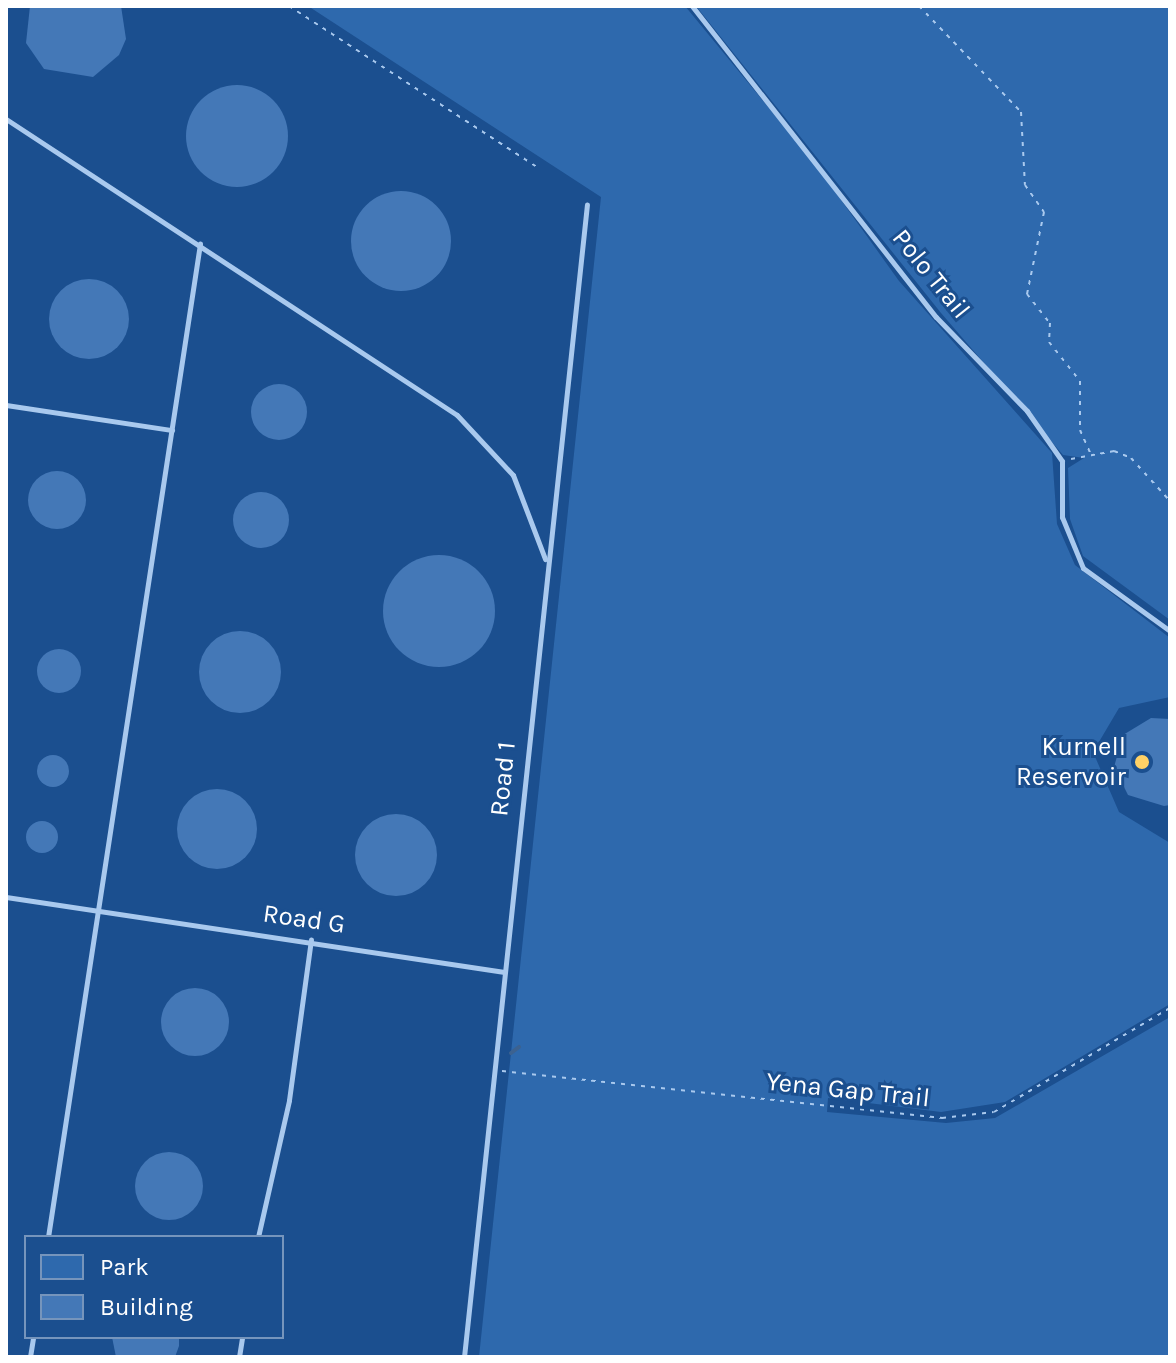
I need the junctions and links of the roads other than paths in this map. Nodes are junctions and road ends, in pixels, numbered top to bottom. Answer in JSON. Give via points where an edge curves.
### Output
{"nodes":[{"id":1,"x":692,"y":6,"type":"edge"},
{"id":2,"x":6,"y":119,"type":"edge"},
{"id":3,"x":587,"y":205,"type":"dead end"},
{"id":4,"x":200,"y":244,"type":"junction"},
{"id":5,"x":6,"y":405,"type":"edge"},
{"id":6,"x":172,"y":430,"type":"junction"},
{"id":7,"x":545,"y":560,"type":"junction"},
{"id":8,"x":1170,"y":631,"type":"edge"},
{"id":9,"x":6,"y":897,"type":"edge"},
{"id":10,"x":97,"y":911,"type":"junction"},
{"id":11,"x":311,"y":939,"type":"junction"},
{"id":12,"x":504,"y":972,"type":"junction"},
{"id":13,"x":48,"y":1235,"type":"edge"},
{"id":14,"x":258,"y":1235,"type":"edge"},
{"id":15,"x":464,"y":1357,"type":"edge"}],
"edges":[{"from":1,"to":8,"type":"lane","name":"Polo Trail","via":[[936,317],[1027,411],[1062,461],[1062,517],[1078,561]]},
{"from":2,"to":4,"type":"lane"},
{"from":3,"to":7,"type":"lane","name":"Road 1"},
{"from":4,"to":6,"type":"lane"},
{"from":4,"to":7,"type":"lane","via":[[457,415],[513,475]]},
{"from":5,"to":6,"type":"lane"},
{"from":6,"to":10,"type":"lane"},
{"from":7,"to":12,"type":"lane","name":"Road 1"},
{"from":9,"to":10,"type":"lane","name":"Road G"},
{"from":10,"to":11,"type":"lane","name":"Road G"},
{"from":10,"to":13,"type":"lane"},
{"from":11,"to":12,"type":"lane","name":"Road G"},
{"from":11,"to":14,"type":"lane","via":[[289,1100]]},
{"from":12,"to":15,"type":"lane","name":"Road 1"}]}
